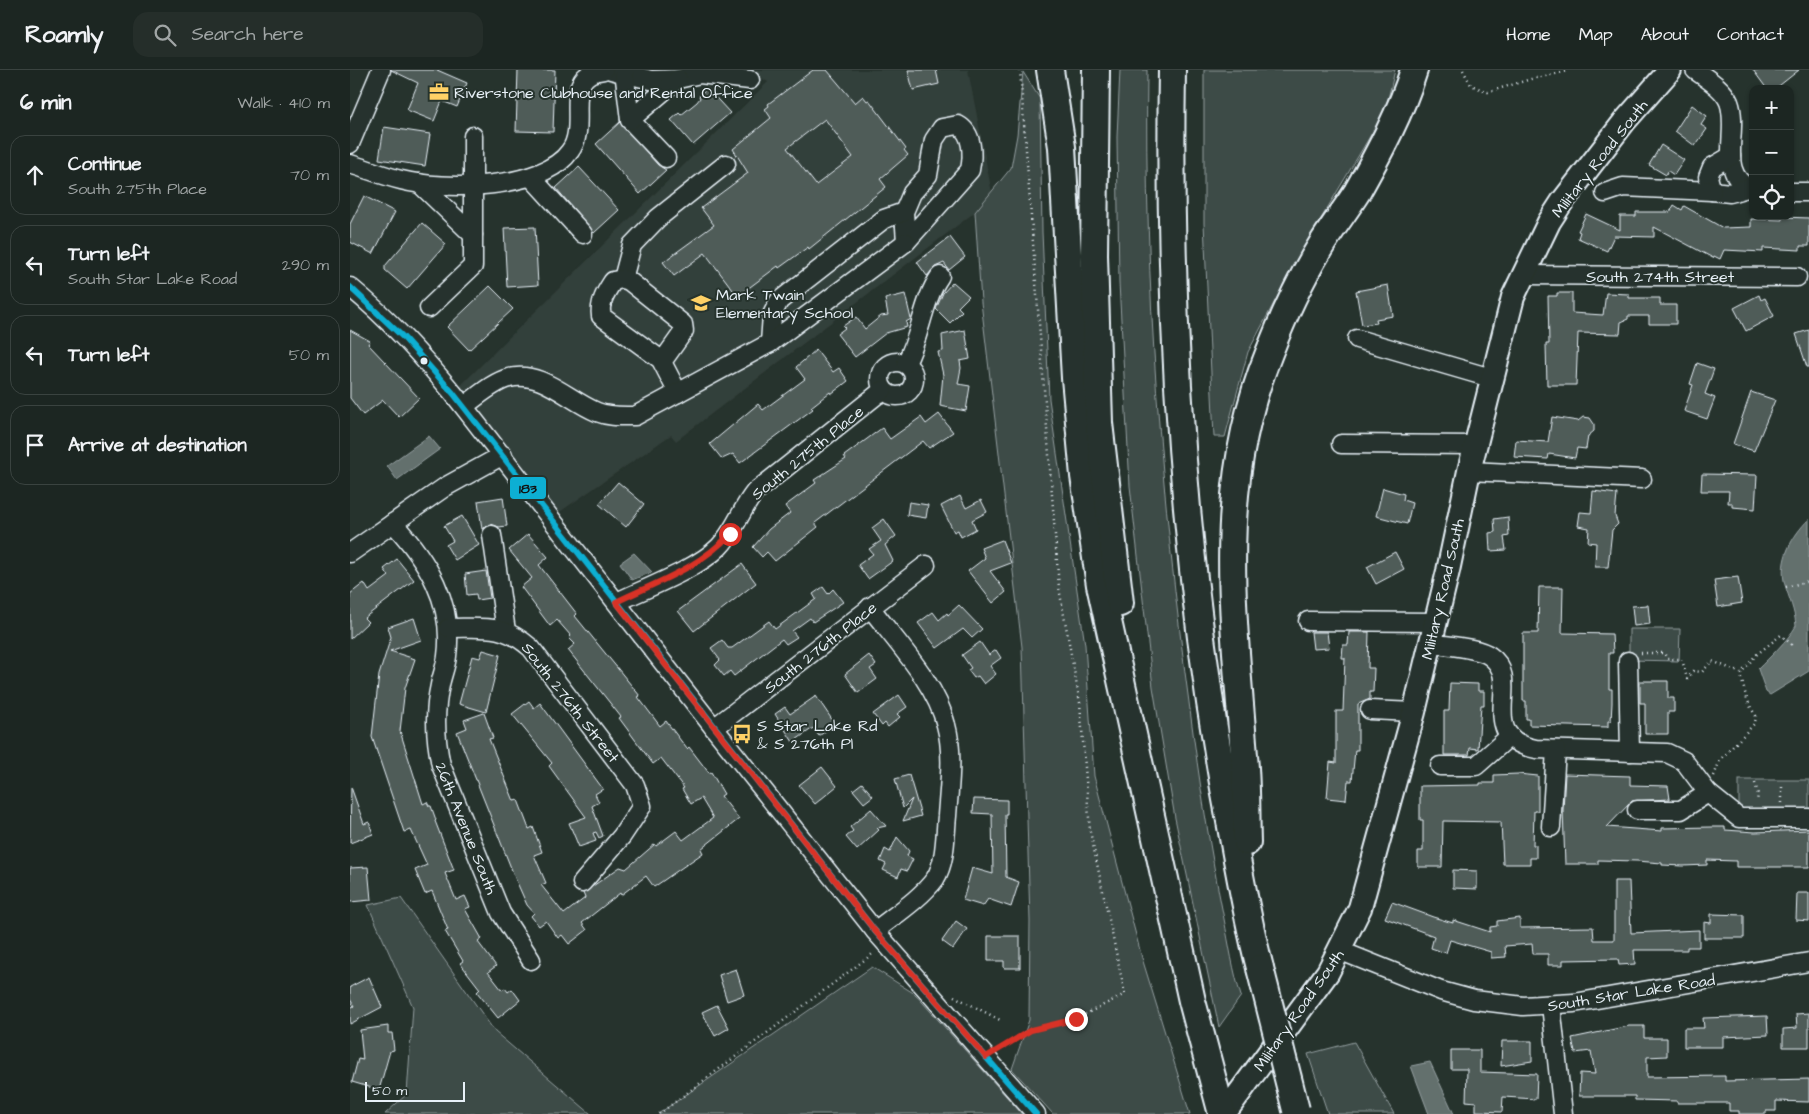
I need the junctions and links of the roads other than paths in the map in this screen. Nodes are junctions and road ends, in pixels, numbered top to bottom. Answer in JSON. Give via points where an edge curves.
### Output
{"nodes":[{"id":1,"x":381,"y":70,"type":"edge"},
{"id":2,"x":604,"y":70,"type":"edge"},
{"id":3,"x":1050,"y":70,"type":"edge"},
{"id":4,"x":1096,"y":70,"type":"edge"},
{"id":5,"x":1172,"y":70,"type":"edge"},
{"id":6,"x":1414,"y":70,"type":"edge"},
{"id":7,"x":1670,"y":70,"type":"edge"},
{"id":8,"x":1695,"y":70,"type":"edge"},
{"id":9,"x":618,"y":71,"type":"edge"},
{"id":10,"x":678,"y":79,"type":"junction"},
{"id":11,"x":750,"y":80,"type":"dead end"},
{"id":12,"x":630,"y":120,"type":"junction"},
{"id":13,"x":473,"y":136,"type":"dead end"},
{"id":14,"x":350,"y":144,"type":"edge"},
{"id":15,"x":1731,"y":156,"type":"junction"},
{"id":16,"x":666,"y":158,"type":"dead end"},
{"id":17,"x":350,"y":164,"type":"edge"},
{"id":18,"x":726,"y":164,"type":"dead end"},
{"id":19,"x":532,"y":177,"type":"junction"},
{"id":20,"x":419,"y":183,"type":"junction"},
{"id":21,"x":473,"y":184,"type":"junction"},
{"id":22,"x":1749,"y":188,"type":"edge"},
{"id":23,"x":1749,"y":189,"type":"edge"},
{"id":24,"x":1712,"y":191,"type":"junction"},
{"id":25,"x":1794,"y":192,"type":"edge"},
{"id":26,"x":1809,"y":192,"type":"edge"},
{"id":27,"x":1605,"y":193,"type":"dead end"},
{"id":28,"x":904,"y":212,"type":"junction"},
{"id":29,"x":473,"y":234,"type":"junction"},
{"id":30,"x":583,"y":234,"type":"dead end"},
{"id":31,"x":906,"y":242,"type":"junction"},
{"id":32,"x":1522,"y":275,"type":"junction"},
{"id":33,"x":940,"y":276,"type":"dead end"},
{"id":34,"x":1798,"y":276,"type":"dead end"},
{"id":35,"x":623,"y":279,"type":"junction"},
{"id":36,"x":350,"y":287,"type":"edge"},
{"id":37,"x":429,"y":308,"type":"dead end"},
{"id":38,"x":1357,"y":339,"type":"dead end"},
{"id":39,"x":770,"y":343,"type":"junction"},
{"id":40,"x":662,"y":362,"type":"junction"},
{"id":41,"x":906,"y":363,"type":"junction"},
{"id":42,"x":1491,"y":378,"type":"junction"},
{"id":43,"x":883,"y":390,"type":"junction"},
{"id":44,"x":678,"y":393,"type":"junction"},
{"id":45,"x":464,"y":406,"type":"junction"},
{"id":46,"x":1341,"y":444,"type":"dead end"},
{"id":47,"x":1476,"y":445,"type":"junction"},
{"id":48,"x":503,"y":455,"type":"junction"},
{"id":49,"x":1469,"y":471,"type":"junction"},
{"id":50,"x":1642,"y":479,"type":"dead end"},
{"id":51,"x":393,"y":523,"type":"junction"},
{"id":52,"x":492,"y":535,"type":"dead end"},
{"id":53,"x":350,"y":553,"type":"edge"},
{"id":54,"x":926,"y":565,"type":"dead end"},
{"id":55,"x":616,"y":602,"type":"junction"},
{"id":56,"x":870,"y":607,"type":"junction"},
{"id":57,"x":1308,"y":621,"type":"dead end"},
{"id":58,"x":448,"y":628,"type":"junction"},
{"id":59,"x":506,"y":631,"type":"junction"},
{"id":60,"x":1432,"y":632,"type":"junction"},
{"id":61,"x":1628,"y":661,"type":"road end"},
{"id":62,"x":1370,"y":710,"type":"dead end"},
{"id":63,"x":1414,"y":712,"type":"junction"},
{"id":64,"x":714,"y":728,"type":"junction"},
{"id":65,"x":1510,"y":736,"type":"junction"},
{"id":66,"x":1556,"y":750,"type":"junction"},
{"id":67,"x":1137,"y":752,"type":"junction"},
{"id":68,"x":1630,"y":752,"type":"junction"},
{"id":69,"x":1440,"y":766,"type":"dead end"},
{"id":70,"x":1708,"y":793,"type":"junction"},
{"id":71,"x":1637,"y":810,"type":"dead end"},
{"id":72,"x":1809,"y":818,"type":"edge"},
{"id":73,"x":1551,"y":827,"type":"dead end"},
{"id":74,"x":582,"y":883,"type":"dead end"},
{"id":75,"x":1250,"y":930,"type":"junction"},
{"id":76,"x":881,"y":937,"type":"junction"},
{"id":77,"x":1341,"y":950,"type":"junction"},
{"id":78,"x":531,"y":960,"type":"dead end"},
{"id":79,"x":1809,"y":962,"type":"edge"},
{"id":80,"x":1551,"y":1006,"type":"junction"},
{"id":81,"x":1297,"y":1112,"type":"edge"},
{"id":82,"x":1036,"y":1114,"type":"edge"},
{"id":83,"x":1223,"y":1114,"type":"edge"},
{"id":84,"x":1563,"y":1114,"type":"edge"}],
"edges":[{"from":1,"to":14,"type":"street"},
{"from":2,"to":19,"type":"street","via":[[585,76],[579,85],[573,147],[557,164]]},
{"from":3,"to":67,"type":"highway","via":[[1062,146],[1075,378],[1089,517],[1100,586]]},
{"from":4,"to":67,"type":"highway","via":[[1094,255],[1099,423]]},
{"from":5,"to":75,"type":"highway","via":[[1170,196],[1175,353],[1185,485],[1197,610]]},
{"from":6,"to":75,"type":"highway","via":[[1407,95],[1357,192],[1319,249],[1289,304],[1255,393],[1237,470],[1232,519],[1232,593],[1244,757]]},
{"from":7,"to":32,"type":"main road","name":"Military Road South","via":[[1624,122],[1562,202]]},
{"from":8,"to":15,"type":"street","via":[[1715,85],[1728,101]]},
{"from":9,"to":10,"type":"street","via":[[651,80]]},
{"from":9,"to":12,"type":"street"},
{"from":10,"to":11,"type":"street","via":[[707,74]]},
{"from":10,"to":12,"type":"street"},
{"from":12,"to":16,"type":"street"},
{"from":13,"to":21,"type":"street"},
{"from":15,"to":22,"type":"street","via":[[1734,174]]},
{"from":15,"to":24,"type":"street","via":[[1712,167],[1708,177]]},
{"from":17,"to":20,"type":"street","via":[[402,181]]},
{"from":18,"to":35,"type":"street","via":[[658,218],[632,245]]},
{"from":19,"to":21,"type":"street"},
{"from":19,"to":30,"type":"street"},
{"from":20,"to":21,"type":"street"},
{"from":20,"to":29,"type":"street"},
{"from":21,"to":29,"type":"street"},
{"from":23,"to":24,"type":"street","via":[[1730,193]]},
{"from":24,"to":27,"type":"street","via":[[1623,187]]},
{"from":25,"to":26,"type":"street"},
{"from":28,"to":31,"type":"street"},
{"from":28,"to":31,"type":"street","via":[[912,192],[928,175],[936,134],[946,126],[964,128],[970,141],[970,170]]},
{"from":28,"to":39,"type":"street","via":[[884,219],[779,301],[772,315]]},
{"from":29,"to":37,"type":"street","via":[[473,266]]},
{"from":31,"to":39,"type":"street"},
{"from":32,"to":34,"type":"street","name":"South 274th Street"},
{"from":32,"to":42,"type":"main road","name":"Military Road South"},
{"from":33,"to":41,"type":"street","via":[[930,290]]},
{"from":35,"to":40,"type":"street","via":[[684,324],[684,331]]},
{"from":35,"to":40,"type":"street","via":[[613,281],[604,296],[601,316]]},
{"from":36,"to":45,"type":"street","via":[[414,347]]},
{"from":38,"to":42,"type":"street"},
{"from":39,"to":44,"type":"street"},
{"from":40,"to":44,"type":"street"},
{"from":41,"to":43,"type":"street","via":[[899,361],[886,365],[880,377]]},
{"from":41,"to":43,"type":"street","via":[[914,374],[913,388],[902,396]]},
{"from":42,"to":47,"type":"main road","name":"Military Road South"},
{"from":43,"to":55,"type":"street","name":"South 275th Place","via":[[755,492],[718,548],[699,561]]},
{"from":44,"to":45,"type":"street","via":[[635,416],[618,417],[596,412],[543,382],[522,377],[502,381]]},
{"from":45,"to":48,"type":"street"},
{"from":46,"to":47,"type":"street"},
{"from":47,"to":49,"type":"main road","name":"Military Road South"},
{"from":48,"to":51,"type":"street","via":[[445,486]]},
{"from":48,"to":55,"type":"street"},
{"from":49,"to":50,"type":"street"},
{"from":49,"to":60,"type":"main road","name":"Military Road South"},
{"from":51,"to":53,"type":"street"},
{"from":51,"to":58,"type":"street","name":"26th Avenue South","via":[[413,545],[440,591]]},
{"from":52,"to":59,"type":"street"},
{"from":54,"to":56,"type":"street","name":"South 276th Place"},
{"from":55,"to":64,"type":"street"},
{"from":56,"to":64,"type":"street","name":"South 276th Place"},
{"from":56,"to":76,"type":"street","via":[[935,697],[947,726],[950,768],[942,861],[937,876]]},
{"from":57,"to":60,"type":"street"},
{"from":58,"to":59,"type":"street","name":"South 276th Street"},
{"from":58,"to":78,"type":"street","name":"26th Avenue South","via":[[447,656],[437,706],[440,765],[501,913]]},
{"from":59,"to":74,"type":"street","name":"South 276th Street","via":[[518,636],[531,648],[635,784],[642,806],[622,836]]},
{"from":60,"to":63,"type":"main road","name":"Military Road South"},
{"from":60,"to":65,"type":"street","via":[[1490,656],[1499,665],[1503,676],[1502,723]]},
{"from":61,"to":68,"type":"street"},
{"from":62,"to":63,"type":"street"},
{"from":63,"to":77,"type":"main road","name":"Military Road South","via":[[1360,908]]},
{"from":64,"to":76,"type":"street"},
{"from":65,"to":66,"type":"street","via":[[1524,747]]},
{"from":65,"to":69,"type":"street","via":[[1476,766]]},
{"from":66,"to":68,"type":"street"},
{"from":66,"to":73,"type":"street"},
{"from":67,"to":83,"type":"highway","via":[[1192,1001]]},
{"from":68,"to":70,"type":"street","via":[[1675,755],[1684,761]]},
{"from":70,"to":71,"type":"street","via":[[1681,810]]},
{"from":70,"to":72,"type":"street","via":[[1740,818]]},
{"from":75,"to":81,"type":"highway","bridge":true},
{"from":76,"to":82,"type":"street"},
{"from":77,"to":80,"type":"street","name":"South Star Lake Road","via":[[1413,981],[1474,1000]]},
{"from":77,"to":83,"type":"main road","name":"Military Road South"},
{"from":79,"to":80,"type":"street","name":"South Star Lake Road"},
{"from":80,"to":84,"type":"street"}]}
